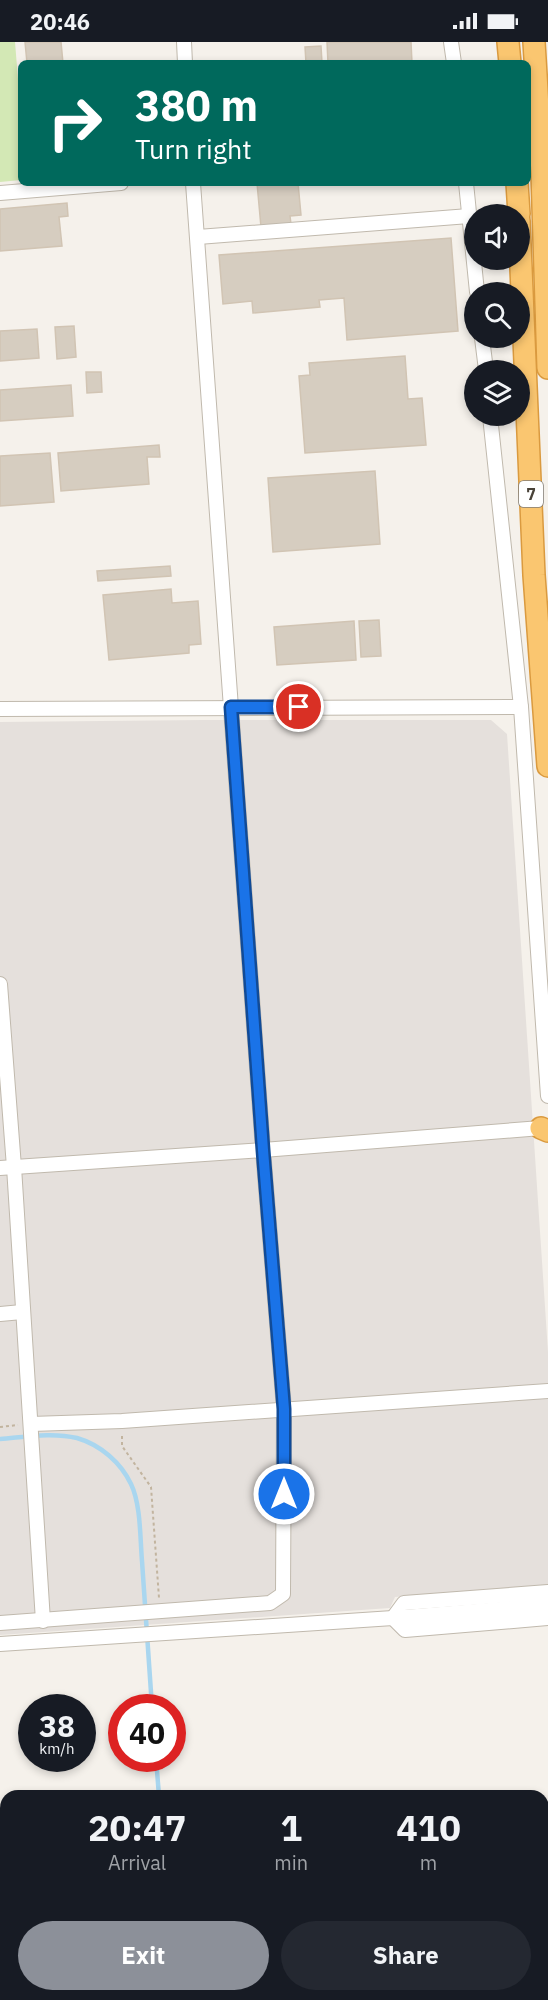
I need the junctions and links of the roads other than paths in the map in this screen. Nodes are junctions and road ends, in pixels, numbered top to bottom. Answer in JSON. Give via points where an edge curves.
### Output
{"nodes":[{"id":1,"x":184,"y":42,"type":"edge"},
{"id":2,"x":452,"y":42,"type":"edge"},
{"id":3,"x":508,"y":42,"type":"edge"},
{"id":4,"x":534,"y":42,"type":"edge"},
{"id":5,"x":185,"y":60,"type":"edge"},
{"id":6,"x":454,"y":60,"type":"edge"},
{"id":7,"x":510,"y":60,"type":"edge"},
{"id":8,"x":85,"y":186,"type":"edge"},
{"id":9,"x":193,"y":186,"type":"edge"},
{"id":10,"x":466,"y":186,"type":"edge"},
{"id":11,"x":517,"y":186,"type":"edge"},
{"id":12,"x":0,"y":193,"type":"edge"},
{"id":13,"x":469,"y":204,"type":"edge"},
{"id":14,"x":518,"y":204,"type":"edge"},
{"id":15,"x":464,"y":216,"type":"edge"},
{"id":16,"x":198,"y":237,"type":"junction"},
{"id":17,"x":521,"y":270,"type":"edge"},
{"id":18,"x":548,"y":368,"type":"edge"},
{"id":19,"x":491,"y":426,"type":"edge"},
{"id":20,"x":231,"y":707,"type":"junction"},
{"id":21,"x":521,"y":707,"type":"junction"},
{"id":22,"x":0,"y":709,"type":"edge"},
{"id":23,"x":548,"y":766,"type":"edge"},
{"id":24,"x":0,"y":984,"type":"edge"},
{"id":25,"x":548,"y":1096,"type":"edge"},
{"id":26,"x":546,"y":1128,"type":"edge"},
{"id":27,"x":263,"y":1150,"type":"junction"},
{"id":28,"x":14,"y":1167,"type":"junction"},
{"id":29,"x":0,"y":1168,"type":"edge"},
{"id":30,"x":22,"y":1312,"type":"junction"},
{"id":31,"x":0,"y":1314,"type":"edge"},
{"id":32,"x":548,"y":1391,"type":"edge"},
{"id":33,"x":284,"y":1409,"type":"junction"},
{"id":34,"x":31,"y":1424,"type":"junction"},
{"id":35,"x":548,"y":1592,"type":"edge"},
{"id":36,"x":548,"y":1605,"type":"edge"},
{"id":37,"x":393,"y":1618,"type":"junction"},
{"id":38,"x":548,"y":1618,"type":"edge"},
{"id":39,"x":42,"y":1621,"type":"junction"},
{"id":40,"x":0,"y":1623,"type":"edge"},
{"id":41,"x":0,"y":1644,"type":"edge"}],
"edges":[{"from":1,"to":5,"type":"street"},
{"from":2,"to":6,"type":"street"},
{"from":3,"to":7,"type":"highway"},
{"from":4,"to":18,"type":"highway"},
{"from":8,"to":12,"type":"street"},
{"from":9,"to":16,"type":"street"},
{"from":10,"to":13,"type":"street"},
{"from":11,"to":14,"type":"highway"},
{"from":15,"to":16,"type":"street"},
{"from":16,"to":20,"type":"street"},
{"from":17,"to":23,"type":"highway","number":"7","via":[[534,575]]},
{"from":19,"to":21,"type":"street"},
{"from":20,"to":21,"type":"street"},
{"from":20,"to":22,"type":"street"},
{"from":20,"to":27,"type":"street"},
{"from":21,"to":25,"type":"street"},
{"from":24,"to":28,"type":"street"},
{"from":26,"to":27,"type":"street"},
{"from":27,"to":28,"type":"street"},
{"from":27,"to":33,"type":"street"},
{"from":28,"to":29,"type":"street"},
{"from":28,"to":30,"type":"street"},
{"from":30,"to":31,"type":"street"},
{"from":30,"to":34,"type":"street"},
{"from":32,"to":33,"type":"street"},
{"from":33,"to":34,"type":"street"},
{"from":33,"to":39,"type":"street","via":[[283,1594],[270,1603]]},
{"from":34,"to":39,"type":"street"},
{"from":35,"to":37,"type":"street","via":[[404,1603]]},
{"from":36,"to":37,"type":"street"},
{"from":37,"to":38,"type":"street","via":[[405,1630]]},
{"from":37,"to":41,"type":"street"},
{"from":39,"to":40,"type":"street"}]}
